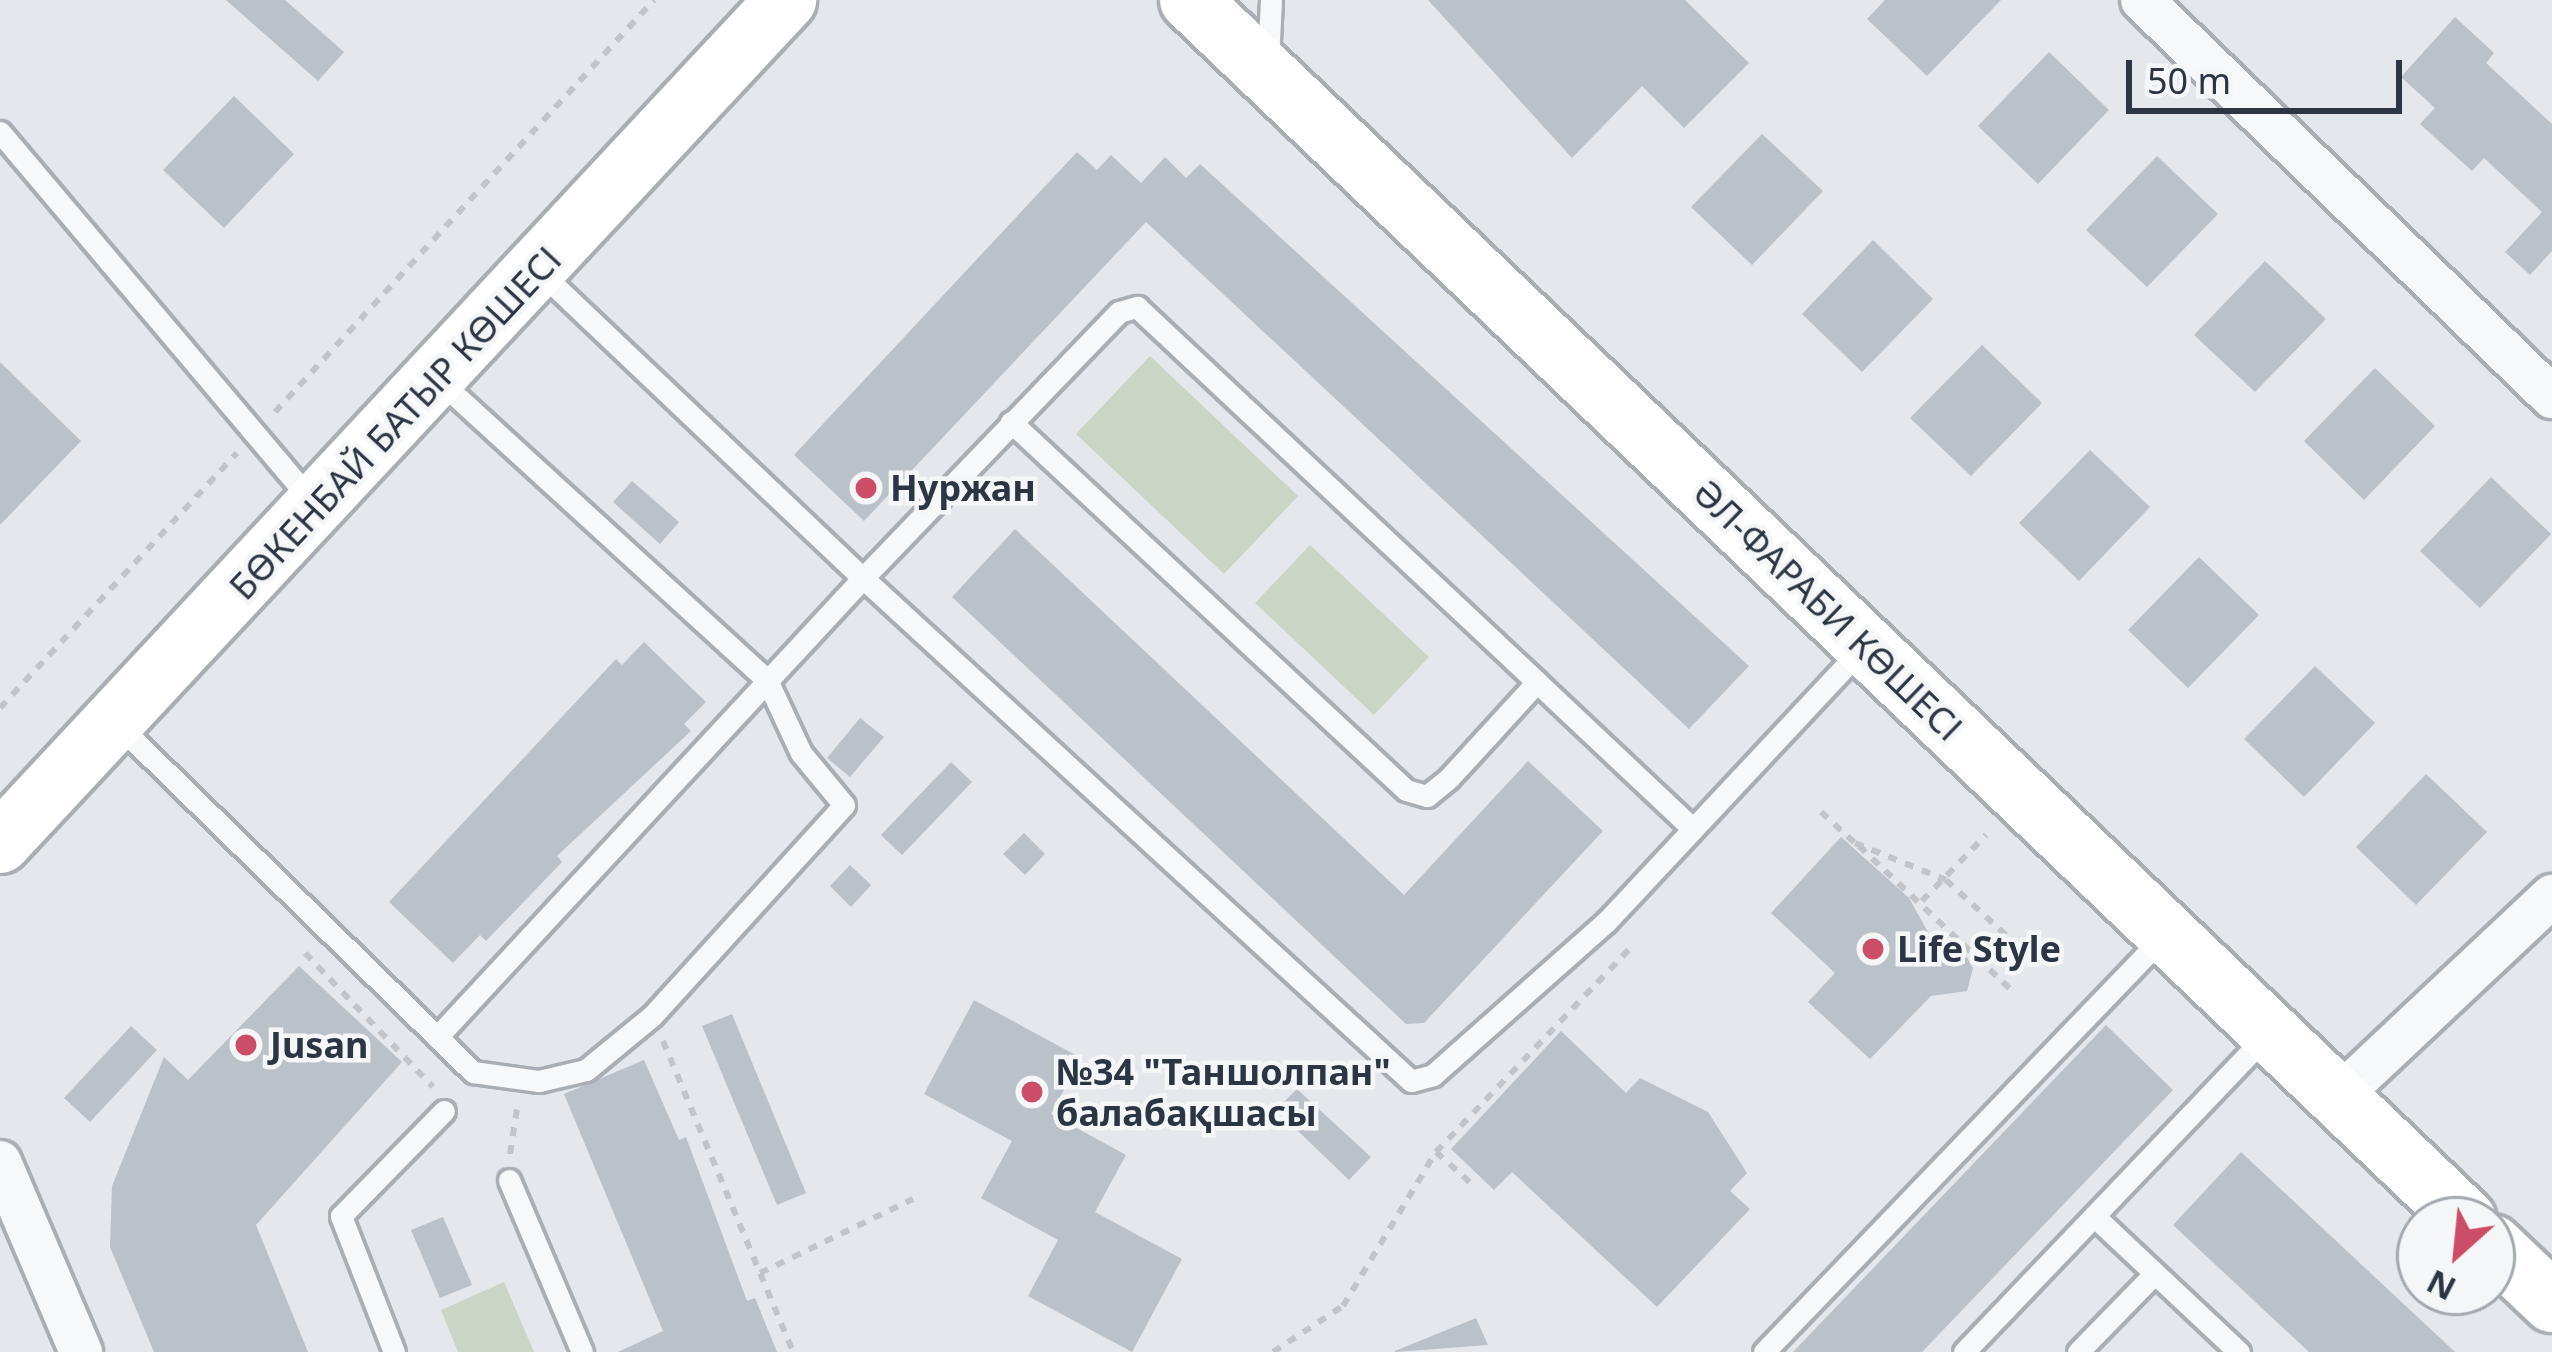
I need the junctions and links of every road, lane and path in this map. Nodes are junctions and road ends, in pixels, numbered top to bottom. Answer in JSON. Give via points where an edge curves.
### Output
{"nodes":[{"id":1,"x":654,"y":0,"type":"edge"},
{"id":2,"x":786,"y":0,"type":"edge"},
{"id":3,"x":1190,"y":0,"type":"edge"},
{"id":4,"x":1270,"y":0,"type":"edge"},
{"id":5,"x":2142,"y":0,"type":"edge"},
{"id":6,"x":1267,"y":74,"type":"junction"},
{"id":7,"x":0,"y":132,"type":"edge"},
{"id":8,"x":539,"y":271,"type":"junction"},
{"id":9,"x":437,"y":380,"type":"junction"},
{"id":10,"x":2552,"y":397,"type":"edge"},
{"id":11,"x":1011,"y":422,"type":"junction"},
{"id":12,"x":254,"y":435,"type":"junction"},
{"id":13,"x":316,"y":506,"type":"junction"},
{"id":14,"x":863,"y":578,"type":"junction"},
{"id":15,"x":1864,"y":645,"type":"junction"},
{"id":16,"x":767,"y":680,"type":"junction"},
{"id":17,"x":1537,"y":682,"type":"junction"},
{"id":18,"x":0,"y":708,"type":"edge"},
{"id":19,"x":115,"y":722,"type":"junction"},
{"id":20,"x":1821,"y":812,"type":"dead end"},
{"id":21,"x":1693,"y":829,"type":"junction"},
{"id":22,"x":1986,"y":835,"type":"dead end"},
{"id":23,"x":0,"y":843,"type":"edge"},
{"id":24,"x":1855,"y":843,"type":"junction"},
{"id":25,"x":1944,"y":878,"type":"junction"},
{"id":26,"x":2552,"y":896,"type":"edge"},
{"id":27,"x":1922,"y":901,"type":"junction"},
{"id":28,"x":2166,"y":933,"type":"junction"},
{"id":29,"x":1632,"y":946,"type":"dead end"},
{"id":30,"x":2034,"y":962,"type":"dead end"},
{"id":31,"x":2009,"y":988,"type":"dead end"},
{"id":32,"x":652,"y":1016,"type":"junction"},
{"id":33,"x":2270,"y":1032,"type":"junction"},
{"id":34,"x":437,"y":1036,"type":"junction"},
{"id":35,"x":521,"y":1081,"type":"junction"},
{"id":36,"x":2338,"y":1097,"type":"junction"},
{"id":37,"x":444,"y":1111,"type":"dead end"},
{"id":38,"x":1436,"y":1152,"type":"junction"},
{"id":39,"x":0,"y":1162,"type":"edge"},
{"id":40,"x":509,"y":1180,"type":"joint"},
{"id":41,"x":1474,"y":1186,"type":"dead end"},
{"id":42,"x":2441,"y":1196,"type":"edge"},
{"id":43,"x":914,"y":1199,"type":"dead end"},
{"id":44,"x":2094,"y":1216,"type":"junction"},
{"id":45,"x":2516,"y":1268,"type":"edge"},
{"id":46,"x":2155,"y":1273,"type":"junction"},
{"id":47,"x":758,"y":1274,"type":"junction"},
{"id":48,"x":2552,"y":1302,"type":"edge"},
{"id":49,"x":81,"y":1352,"type":"edge"},
{"id":50,"x":394,"y":1352,"type":"edge"},
{"id":51,"x":582,"y":1352,"type":"edge"},
{"id":52,"x":794,"y":1352,"type":"edge"},
{"id":53,"x":1273,"y":1352,"type":"edge"},
{"id":54,"x":1764,"y":1352,"type":"edge"},
{"id":55,"x":1964,"y":1352,"type":"edge"},
{"id":56,"x":2078,"y":1352,"type":"edge"},
{"id":57,"x":2239,"y":1352,"type":"edge"}],
"edges":[{"from":1,"to":12,"type":"path"},
{"from":2,"to":8,"type":"street","name":"БӨКЕНБАЙ БАТЫР КӨШЕСІ"},
{"from":3,"to":6,"type":"street","name":"ӘЛ-ФАРАБИ КӨШЕСІ"},
{"from":4,"to":6,"type":"lane"},
{"from":5,"to":10,"type":"street"},
{"from":6,"to":15,"type":"street","name":"ӘЛ-ФАРАБИ КӨШЕСІ"},
{"from":7,"to":12,"type":"lane"},
{"from":8,"to":9,"type":"street","name":"БӨКЕНБАЙ БАТЫР КӨШЕСІ"},
{"from":8,"to":14,"type":"lane"},
{"from":9,"to":13,"type":"street","name":"БӨКЕНБАЙ БАТЫР КӨШЕСІ"},
{"from":9,"to":16,"type":"lane"},
{"from":11,"to":14,"type":"lane"},
{"from":11,"to":17,"type":"lane","via":[[1406,790],[1427,796],[1449,778]]},
{"from":11,"to":17,"type":"lane","via":[[1119,312],[1138,307]]},
{"from":12,"to":13,"type":"lane"},
{"from":12,"to":18,"type":"path"},
{"from":13,"to":19,"type":"street","name":"БӨКЕНБАЙ БАТЫР КӨШЕСІ"},
{"from":14,"to":16,"type":"lane"},
{"from":14,"to":21,"type":"lane","via":[[1411,1081],[1433,1075],[1606,922]]},
{"from":15,"to":21,"type":"lane"},
{"from":15,"to":28,"type":"street","name":"ӘЛ-ФАРАБИ КӨШЕСІ"},
{"from":16,"to":32,"type":"lane","via":[[801,753],[844,805]]},
{"from":16,"to":34,"type":"lane"},
{"from":17,"to":21,"type":"lane"},
{"from":19,"to":23,"type":"street","name":"БӨКЕНБАЙ БАТЫР КӨШЕСІ"},
{"from":19,"to":34,"type":"lane"},
{"from":20,"to":24,"type":"path"},
{"from":22,"to":25,"type":"path"},
{"from":24,"to":25,"type":"path"},
{"from":24,"to":27,"type":"path"},
{"from":25,"to":27,"type":"path"},
{"from":25,"to":30,"type":"path"},
{"from":26,"to":36,"type":"street"},
{"from":27,"to":31,"type":"path"},
{"from":28,"to":33,"type":"street","name":"ӘЛ-ФАРАБИ КӨШЕСІ"},
{"from":28,"to":54,"type":"lane"},
{"from":29,"to":38,"type":"path"},
{"from":32,"to":35,"type":"lane","via":[[586,1070]]},
{"from":32,"to":47,"type":"path"},
{"from":33,"to":36,"type":"street","name":"ӘЛ-ФАРАБИ КӨШЕСІ"},
{"from":33,"to":44,"type":"lane"},
{"from":34,"to":35,"type":"lane","via":[[473,1072]]},
{"from":35,"to":40,"type":"path"},
{"from":36,"to":42,"type":"street","name":"ӘЛ-ФАРАБИ КӨШЕСІ"},
{"from":37,"to":50,"type":"lane","via":[[341,1216]]},
{"from":38,"to":41,"type":"path"},
{"from":38,"to":53,"type":"path","via":[[1343,1306]]},
{"from":39,"to":49,"type":"street"},
{"from":40,"to":51,"type":"lane"},
{"from":43,"to":47,"type":"path"},
{"from":44,"to":46,"type":"lane"},
{"from":44,"to":55,"type":"lane"},
{"from":45,"to":48,"type":"street"},
{"from":46,"to":56,"type":"lane"},
{"from":46,"to":57,"type":"lane"},
{"from":47,"to":52,"type":"path"}]}
